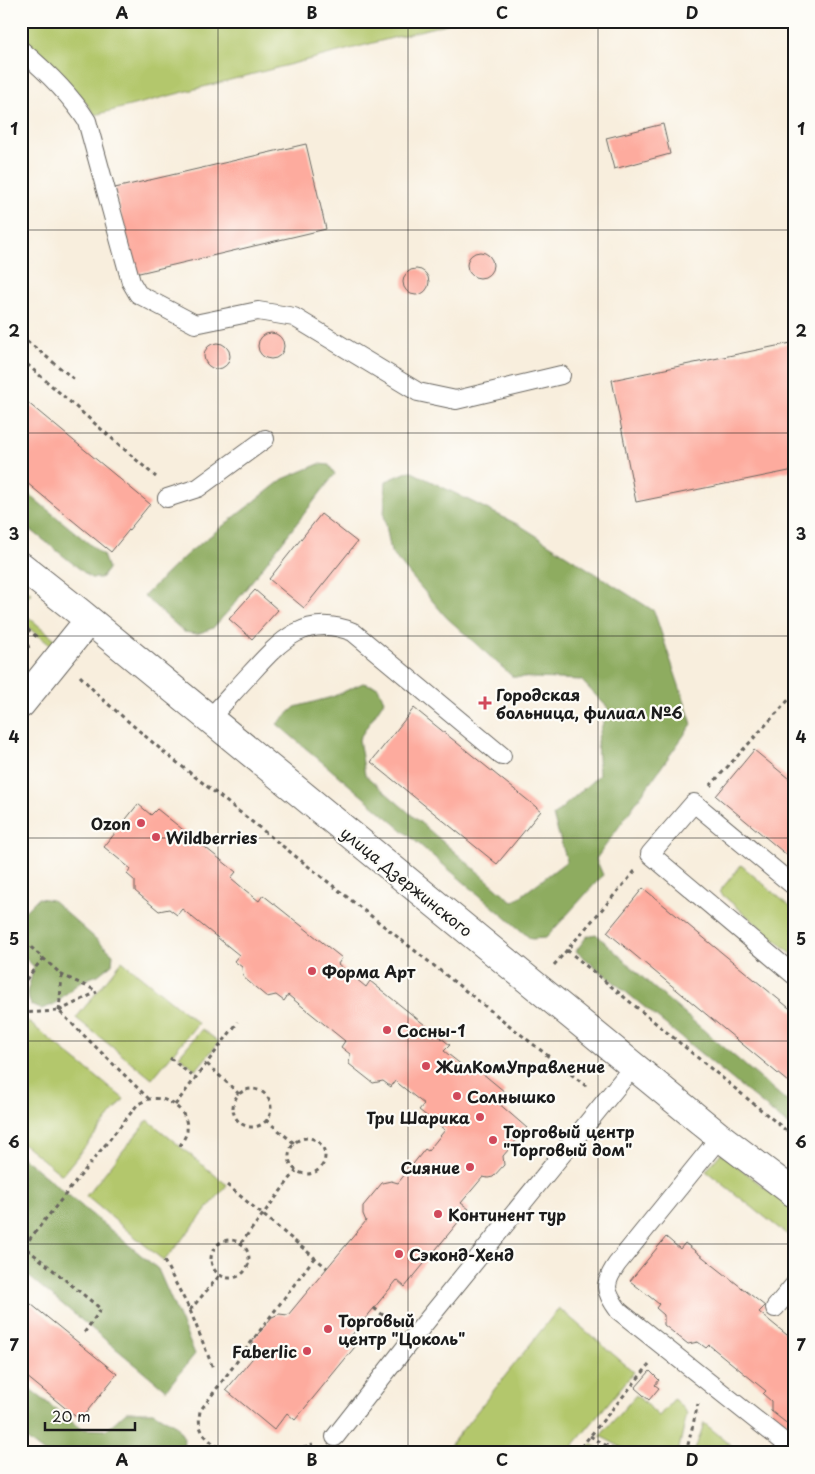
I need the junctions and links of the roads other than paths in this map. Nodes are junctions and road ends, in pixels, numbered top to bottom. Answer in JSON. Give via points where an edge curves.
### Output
{"nodes":[{"id":1,"x":21,"y":50,"type":"edge"},
{"id":2,"x":561,"y":375,"type":"dead end"},
{"id":3,"x":265,"y":439,"type":"dead end"},
{"id":4,"x":167,"y":498,"type":"dead end"},
{"id":5,"x":21,"y":566,"type":"edge"},
{"id":6,"x":89,"y":620,"type":"junction"},
{"id":7,"x":21,"y":704,"type":"edge"},
{"id":8,"x":209,"y":719,"type":"junction"},
{"id":9,"x":502,"y":756,"type":"dead end"},
{"id":10,"x":794,"y":886,"type":"edge"},
{"id":11,"x":794,"y":975,"type":"edge"},
{"id":12,"x":633,"y":1067,"type":"junction"},
{"id":13,"x":720,"y":1137,"type":"junction"},
{"id":14,"x":794,"y":1193,"type":"edge"},
{"id":15,"x":794,"y":1285,"type":"edge"},
{"id":16,"x":775,"y":1308,"type":"dead end"},
{"id":17,"x":335,"y":1437,"type":"dead end"},
{"id":18,"x":794,"y":1450,"type":"edge"}],
"edges":[{"from":1,"to":2,"type":"lane","via":[[77,105],[87,121],[131,282],[138,294],[196,324],[258,312],[294,317],[418,392],[456,400]]},
{"from":3,"to":4,"type":"lane","via":[[198,488]]},
{"from":5,"to":6,"type":"street","name":"улица Дзержинского"},
{"from":6,"to":7,"type":"street"},
{"from":6,"to":8,"type":"street","name":"улица Дзержинского"},
{"from":8,"to":9,"type":"lane","via":[[274,647],[296,633],[326,625],[354,632]]},
{"from":8,"to":12,"type":"street","name":"улица Дзержинского"},
{"from":10,"to":11,"type":"lane","via":[[694,803],[650,854]]},
{"from":12,"to":13,"type":"street","name":"улица Дзержинского"},
{"from":12,"to":17,"type":"lane"},
{"from":13,"to":14,"type":"street","name":"улица Дзержинского"},
{"from":13,"to":18,"type":"lane","via":[[608,1277],[606,1288],[619,1311]]},
{"from":15,"to":16,"type":"lane"}]}
